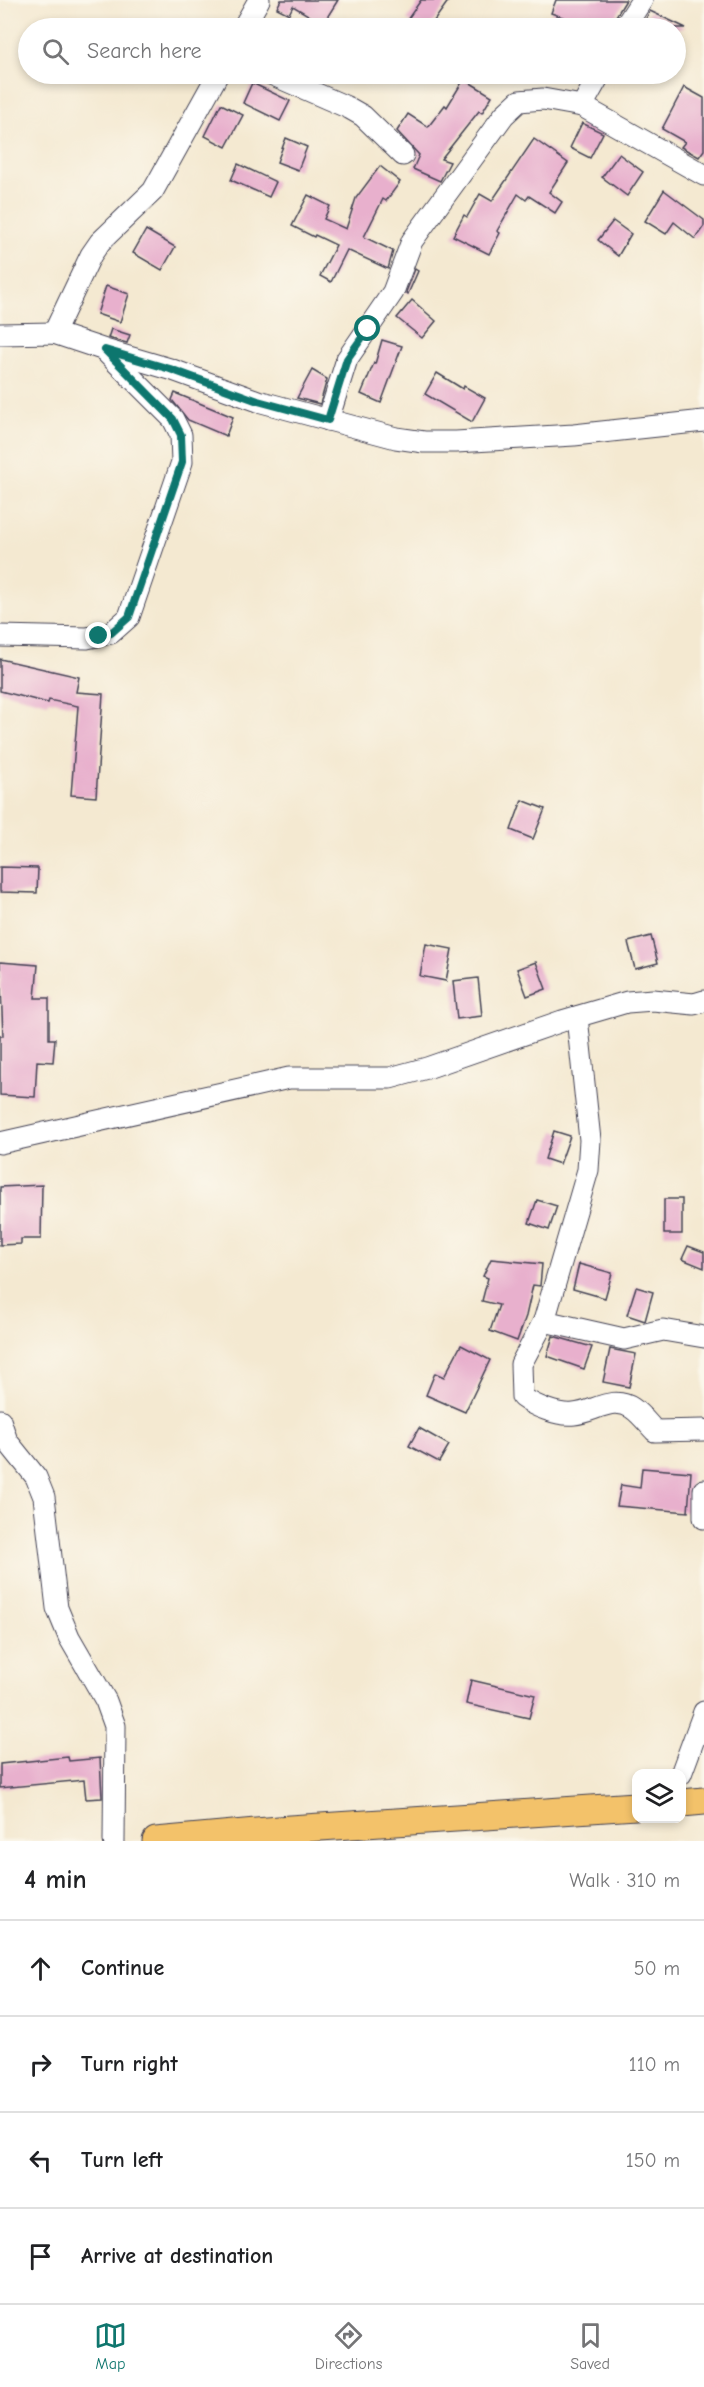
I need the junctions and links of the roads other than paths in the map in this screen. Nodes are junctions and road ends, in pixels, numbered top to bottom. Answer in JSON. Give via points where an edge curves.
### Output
{"nodes":[{"id":1,"x":259,"y":0,"type":"edge"},
{"id":2,"x":642,"y":0,"type":"edge"},
{"id":3,"x":249,"y":18,"type":"edge"},
{"id":4,"x":630,"y":18,"type":"edge"},
{"id":5,"x":212,"y":84,"type":"edge"},
{"id":6,"x":294,"y":84,"type":"edge"},
{"id":7,"x":594,"y":84,"type":"edge"},
{"id":8,"x":582,"y":106,"type":"junction"},
{"id":9,"x":402,"y":155,"type":"dead end"},
{"id":10,"x":704,"y":175,"type":"edge"},
{"id":11,"x":54,"y":333,"type":"junction"},
{"id":12,"x":0,"y":334,"type":"edge"},
{"id":13,"x":105,"y":350,"type":"junction"},
{"id":14,"x":328,"y":420,"type":"junction"},
{"id":15,"x":704,"y":421,"type":"edge"},
{"id":16,"x":0,"y":636,"type":"edge"},
{"id":17,"x":704,"y":1001,"type":"edge"},
{"id":18,"x":577,"y":1017,"type":"junction"},
{"id":19,"x":0,"y":1143,"type":"edge"},
{"id":20,"x":544,"y":1321,"type":"junction"},
{"id":21,"x":704,"y":1337,"type":"edge"},
{"id":22,"x":0,"y":1420,"type":"edge"},
{"id":23,"x":704,"y":1430,"type":"edge"},
{"id":24,"x":704,"y":1490,"type":"edge"},
{"id":25,"x":704,"y":1518,"type":"edge"},
{"id":26,"x":704,"y":1712,"type":"edge"},
{"id":27,"x":683,"y":1769,"type":"edge"},
{"id":28,"x":704,"y":1801,"type":"edge"},
{"id":29,"x":686,"y":1803,"type":"edge"},
{"id":30,"x":632,"y":1806,"type":"edge"},
{"id":31,"x":257,"y":1837,"type":"edge"},
{"id":32,"x":114,"y":1841,"type":"edge"},
{"id":33,"x":156,"y":1841,"type":"edge"}],
"edges":[{"from":1,"to":3,"type":"street"},
{"from":2,"to":4,"type":"street"},
{"from":5,"to":11,"type":"street","via":[[153,191],[91,255]]},
{"from":6,"to":9,"type":"street","via":[[363,116]]},
{"from":7,"to":8,"type":"street"},
{"from":8,"to":10,"type":"street"},
{"from":8,"to":14,"type":"street","via":[[543,99],[519,101],[504,115],[412,241],[393,292],[347,359]]},
{"from":11,"to":12,"type":"street"},
{"from":11,"to":13,"type":"street"},
{"from":13,"to":14,"type":"street"},
{"from":13,"to":16,"type":"street","via":[[173,419],[181,435],[182,462],[129,617],[111,633],[87,638]]},
{"from":14,"to":15,"type":"street","via":[[424,442],[574,435]]},
{"from":17,"to":18,"type":"street","via":[[627,1002]]},
{"from":18,"to":19,"type":"street","via":[[390,1078],[289,1078]]},
{"from":18,"to":20,"type":"street","via":[[590,1140],[588,1170]]},
{"from":20,"to":21,"type":"street","via":[[624,1340],[663,1330]]},
{"from":20,"to":23,"type":"street","via":[[521,1364],[522,1397],[530,1404],[575,1414],[612,1402],[621,1403],[632,1407],[655,1431]]},
{"from":22,"to":32,"type":"street","via":[[7,1442],[36,1477],[44,1497],[57,1608],[115,1726]]},
{"from":24,"to":25,"type":"street"},
{"from":26,"to":27,"type":"street"},
{"from":28,"to":29,"type":"main road"},
{"from":30,"to":31,"type":"main road","via":[[290,1829]]},
{"from":31,"to":33,"type":"main road"}]}
